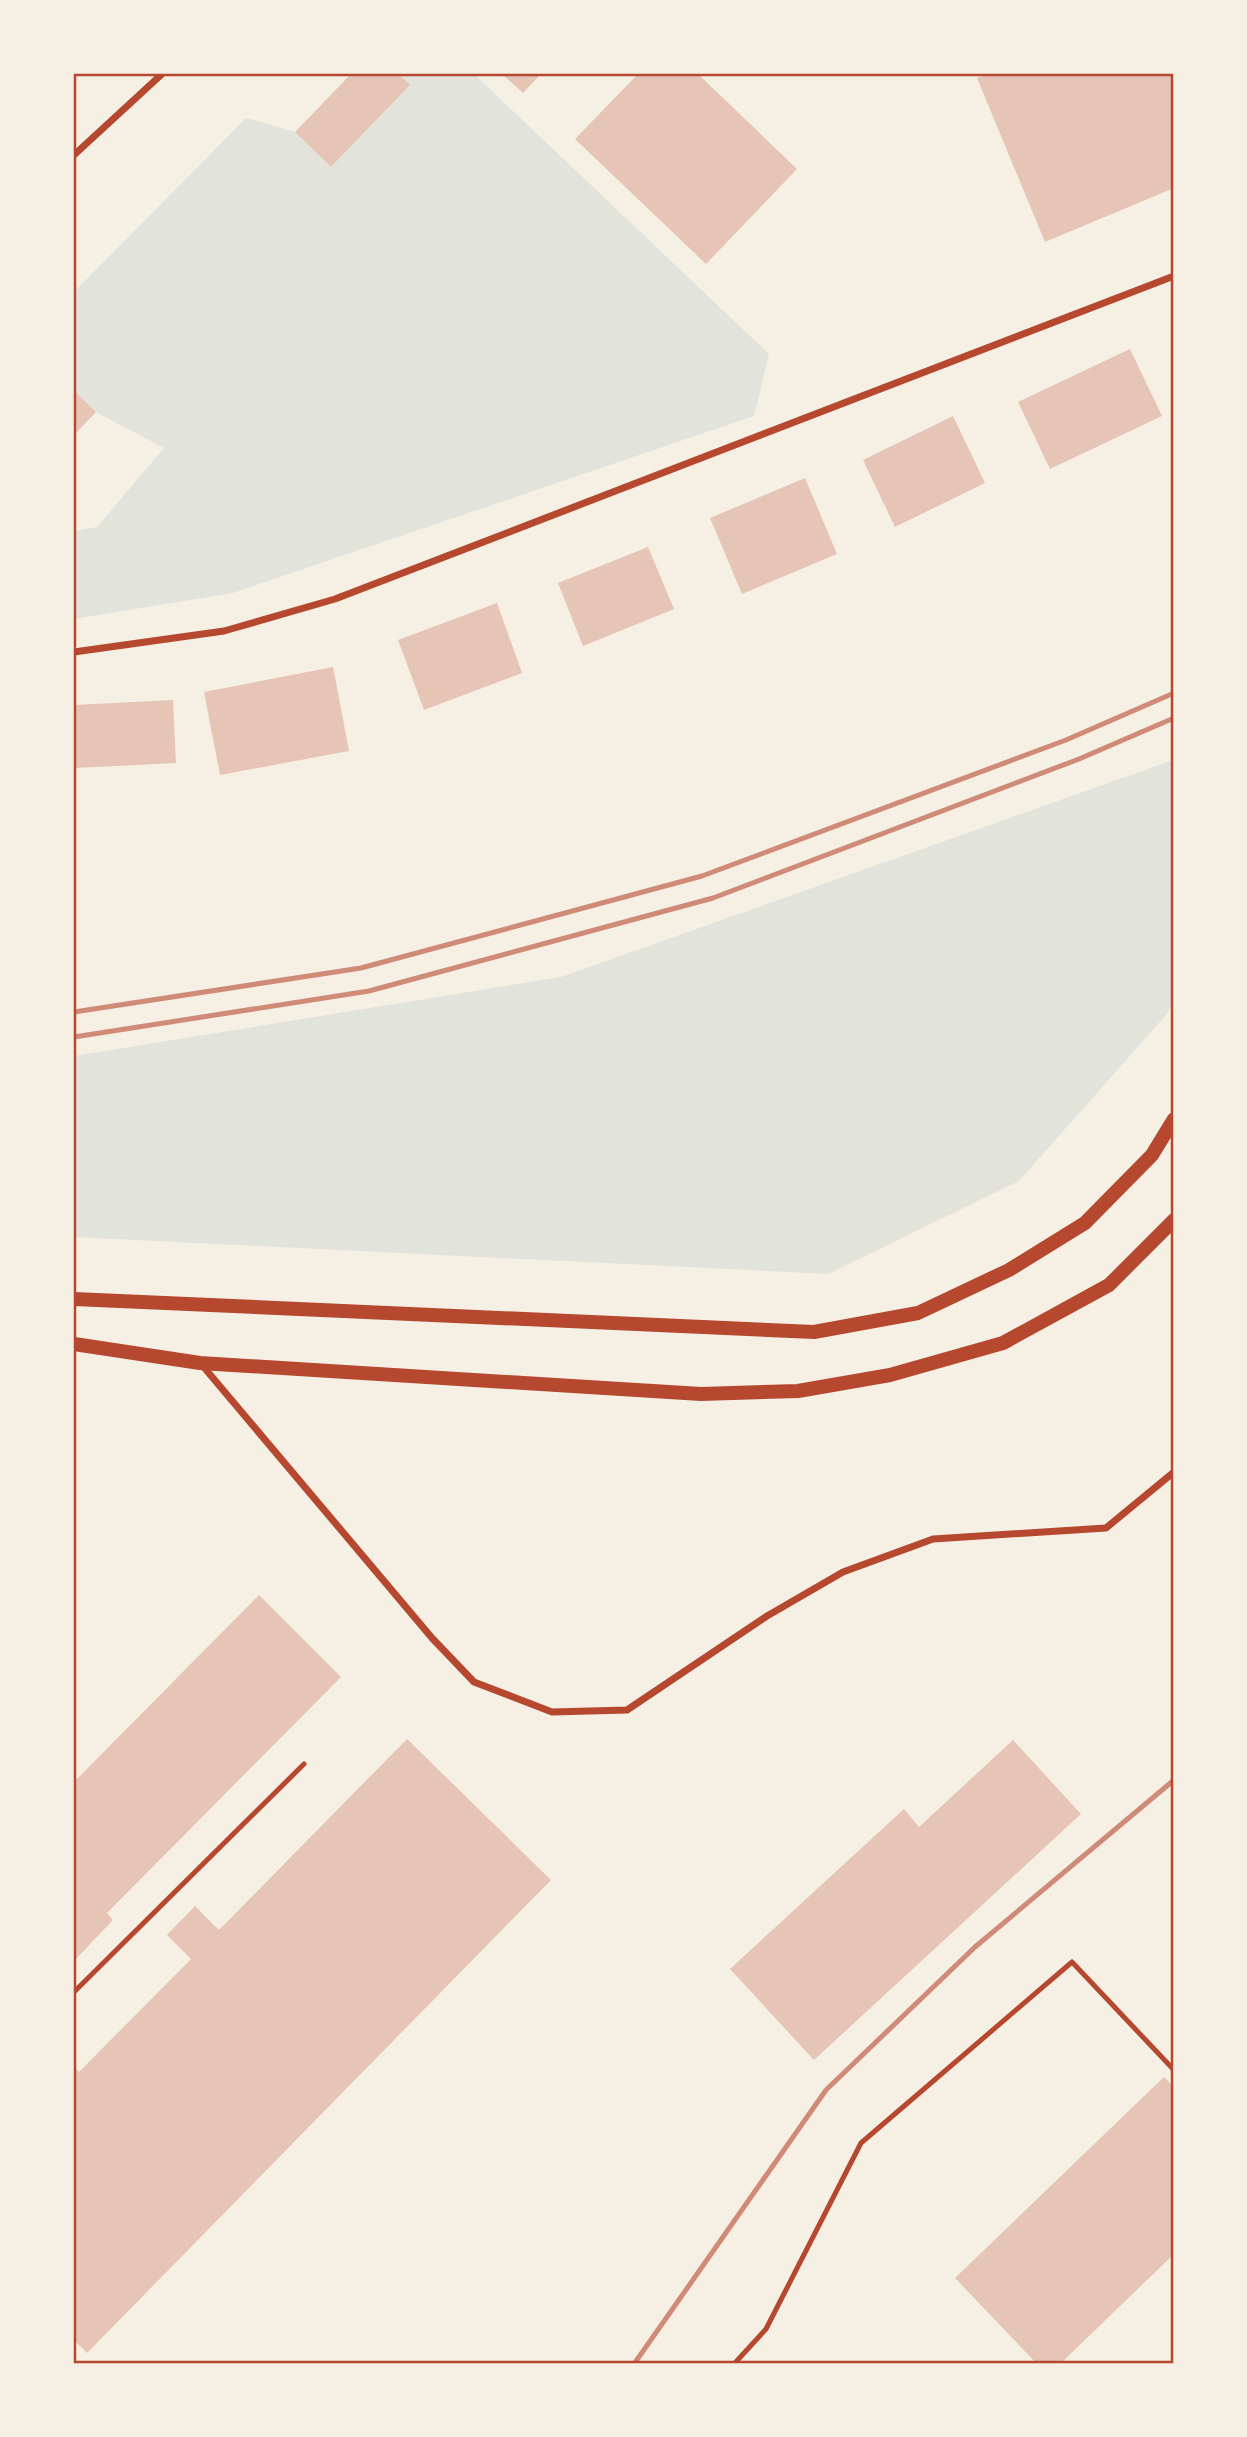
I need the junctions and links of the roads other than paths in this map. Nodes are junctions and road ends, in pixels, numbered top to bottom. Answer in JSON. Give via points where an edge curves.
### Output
{"nodes":[{"id":1,"x":162,"y":74,"type":"edge"},
{"id":2,"x":74,"y":155,"type":"edge"},
{"id":3,"x":1174,"y":276,"type":"edge"},
{"id":4,"x":74,"y":653,"type":"edge"},
{"id":5,"x":1174,"y":1119,"type":"edge"},
{"id":6,"x":1174,"y":1220,"type":"edge"},
{"id":7,"x":74,"y":1299,"type":"edge"},
{"id":8,"x":74,"y":1344,"type":"edge"},
{"id":9,"x":200,"y":1363,"type":"junction"},
{"id":10,"x":1174,"y":1472,"type":"edge"},
{"id":11,"x":304,"y":1764,"type":"dead end"},
{"id":12,"x":74,"y":1992,"type":"edge"},
{"id":13,"x":1174,"y":2070,"type":"edge"},
{"id":14,"x":734,"y":2364,"type":"edge"}],
"edges":[{"from":1,"to":2,"type":"street"},
{"from":3,"to":4,"type":"street","via":[[335,599],[224,631]]},
{"from":5,"to":7,"type":"main road","via":[[1152,1155],[1085,1223],[1009,1270],[918,1313],[814,1332]]},
{"from":6,"to":9,"type":"main road","via":[[1109,1285],[1003,1343],[890,1375],[799,1391],[701,1394]]},
{"from":8,"to":9,"type":"main road"},
{"from":9,"to":10,"type":"street","via":[[474,1682],[552,1712],[627,1710],[767,1616],[843,1572],[933,1539],[1106,1528]]},
{"from":11,"to":12,"type":"lane"},
{"from":13,"to":14,"type":"lane","via":[[1072,1962],[861,2143],[766,2329]]}]}
